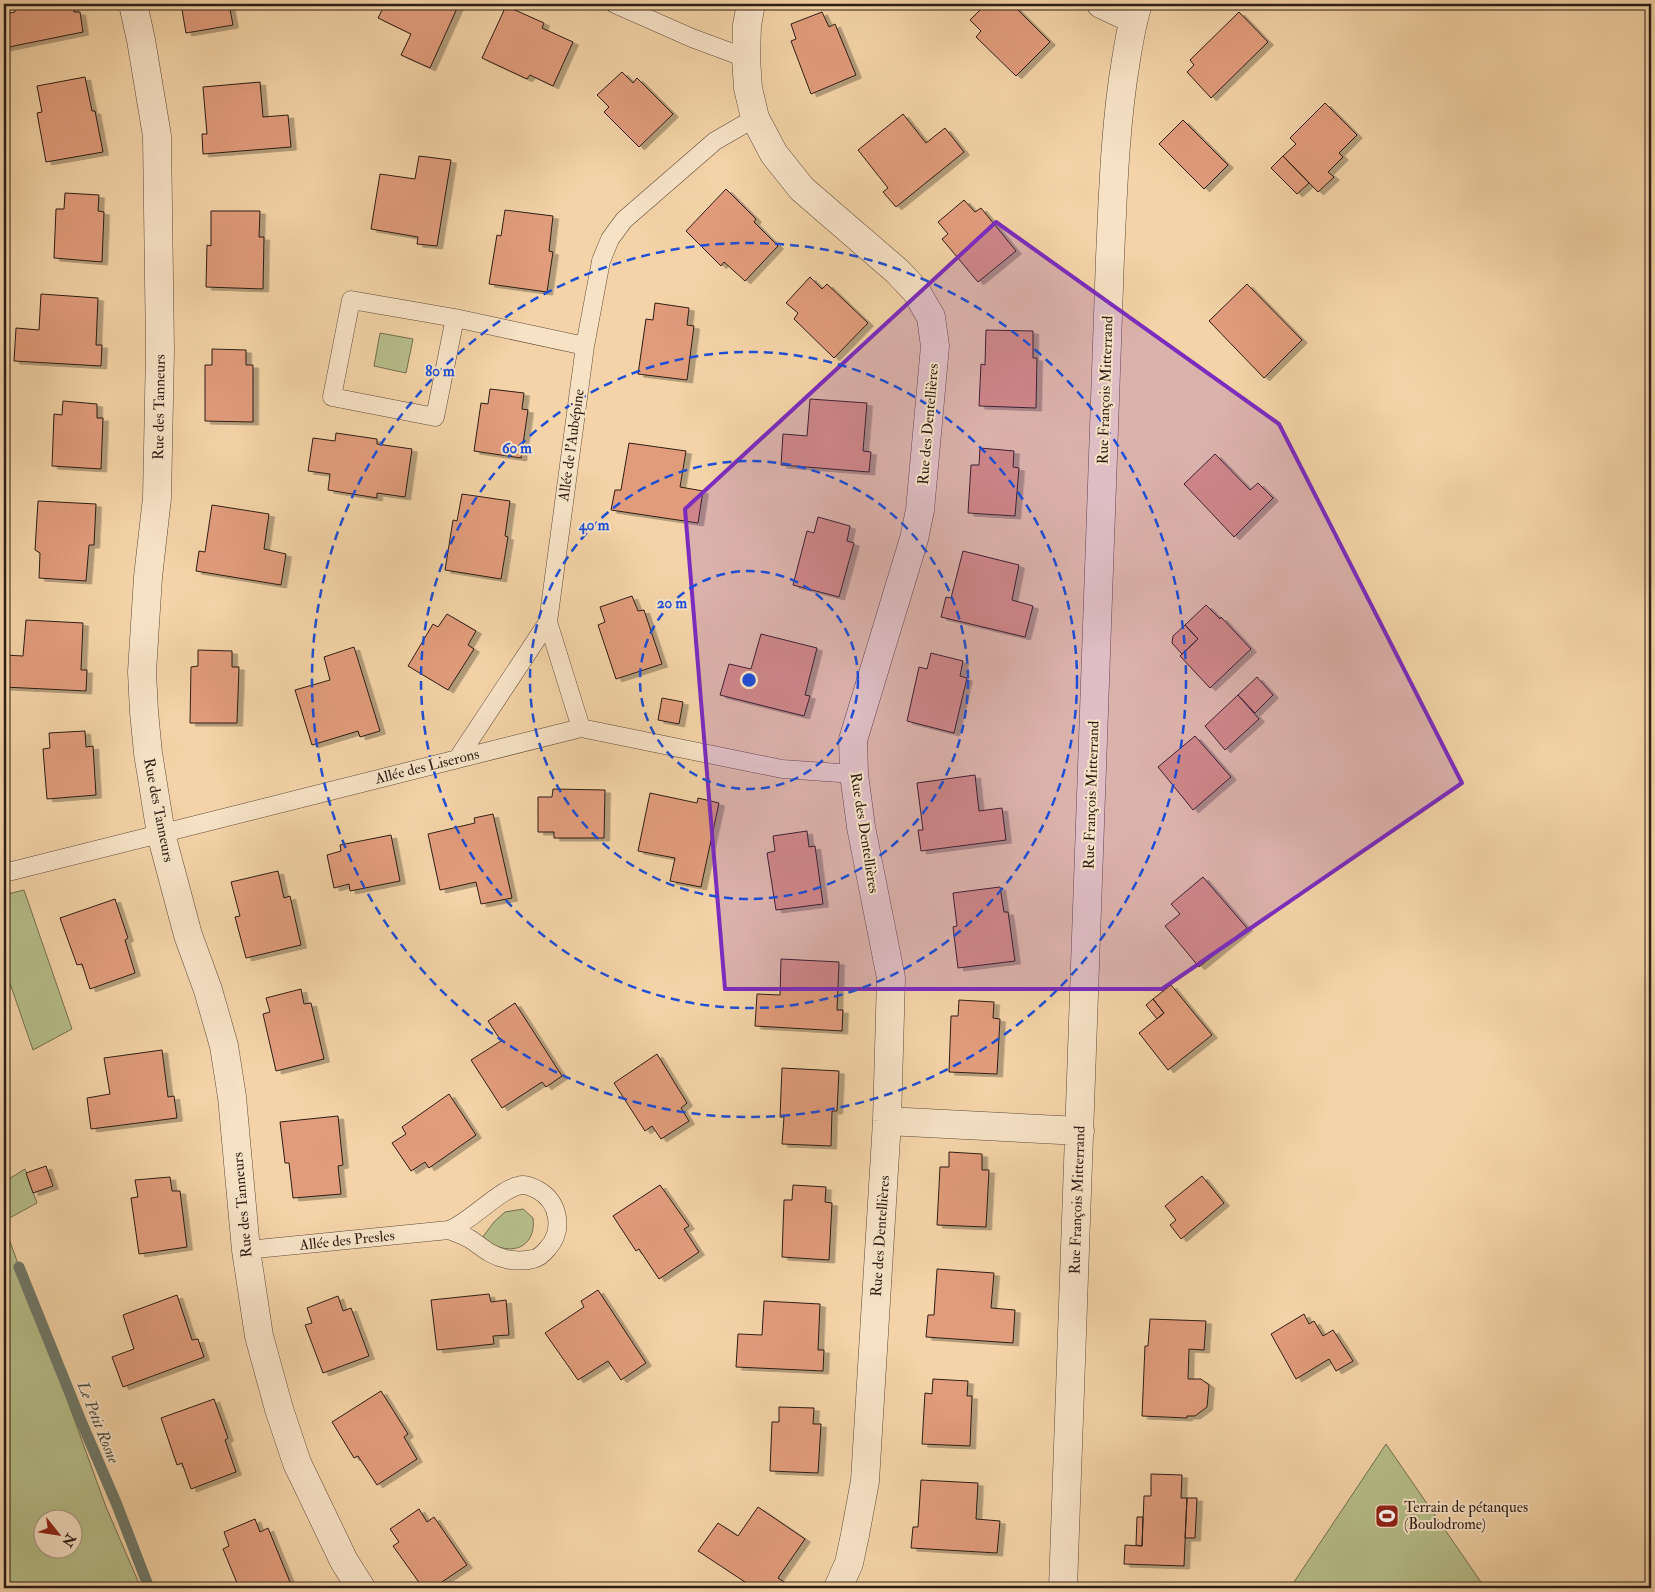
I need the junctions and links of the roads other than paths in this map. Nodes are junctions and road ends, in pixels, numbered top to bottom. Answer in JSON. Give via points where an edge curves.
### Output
{"nodes":[{"id":1,"x":133,"y":4,"type":"edge"},
{"id":2,"x":615,"y":4,"type":"edge"},
{"id":3,"x":751,"y":4,"type":"edge"},
{"id":4,"x":1101,"y":4,"type":"edge"},
{"id":5,"x":1135,"y":12,"type":"edge"},
{"id":6,"x":746,"y":58,"type":"junction"},
{"id":7,"x":755,"y":118,"type":"junction"},
{"id":8,"x":455,"y":318,"type":"junction"},
{"id":9,"x":585,"y":346,"type":"junction"},
{"id":10,"x":548,"y":622,"type":"junction"},
{"id":11,"x":581,"y":728,"type":"junction"},
{"id":12,"x":458,"y":758,"type":"junction"},
{"id":13,"x":854,"y":774,"type":"junction"},
{"id":14,"x":161,"y":834,"type":"junction"},
{"id":15,"x":4,"y":873,"type":"edge"},
{"id":16,"x":887,"y":1120,"type":"junction"},
{"id":17,"x":1080,"y":1131,"type":"junction"},
{"id":18,"x":449,"y":1230,"type":"junction"},
{"id":19,"x":246,"y":1250,"type":"junction"},
{"id":20,"x":361,"y":1588,"type":"edge"},
{"id":21,"x":838,"y":1588,"type":"edge"},
{"id":22,"x":1063,"y":1588,"type":"edge"}],
"edges":[{"from":1,"to":14,"type":"street","name":"Rue des Tanneurs","via":[[157,136],[160,350],[157,498],[142,672],[144,720]]},
{"from":2,"to":6,"type":"lane"},
{"from":3,"to":6,"type":"street","name":"Rue des Dentellières"},
{"from":4,"to":5,"type":"street"},
{"from":5,"to":17,"type":"street","name":"Rue François Mitterrand","via":[[1120,98],[1113,185]]},
{"from":6,"to":7,"type":"street","name":"Rue des Dentellières"},
{"from":7,"to":9,"type":"lane","name":"Allée de l'Aubépine","via":[[715,141],[624,220],[610,239],[601,261]]},
{"from":7,"to":13,"type":"street","name":"Rue des Dentellières","via":[[774,154],[802,188],[916,291],[931,318],[935,346],[920,510],[853,740]]},
{"from":8,"to":8,"type":"lane","via":[[351,300],[332,397],[435,417]]},
{"from":8,"to":9,"type":"lane"},
{"from":9,"to":10,"type":"lane","name":"Allée de l'Aubépine"},
{"from":10,"to":11,"type":"lane"},
{"from":10,"to":12,"type":"lane","name":"Allée de l'Aubépine"},
{"from":11,"to":12,"type":"lane","name":"Allée des Liserons"},
{"from":11,"to":13,"type":"lane","name":"Allée des Liserons","via":[[782,769]]},
{"from":12,"to":14,"type":"lane","name":"Allée des Liserons"},
{"from":13,"to":16,"type":"street","name":"Rue des Dentellières","via":[[860,827],[891,978]]},
{"from":14,"to":15,"type":"lane","name":"Allée des Liserons"},
{"from":14,"to":19,"type":"street","name":"Rue des Tanneurs","via":[[188,936],[224,1046]]},
{"from":16,"to":17,"type":"street"},
{"from":16,"to":21,"type":"street","name":"Rue des Dentellières","via":[[865,1481],[851,1554]]},
{"from":17,"to":22,"type":"street","name":"Rue François Mitterrand"},
{"from":18,"to":18,"type":"lane","name":"Allée des Presles","via":[[470,1239],[494,1256],[508,1260],[533,1259],[551,1245],[558,1222],[552,1202],[542,1193],[524,1185],[514,1188]]},
{"from":18,"to":19,"type":"lane","name":"Allée des Presles"},
{"from":19,"to":20,"type":"street","name":"Rue des Tanneurs","via":[[259,1336],[297,1463],[344,1561]]}]}
